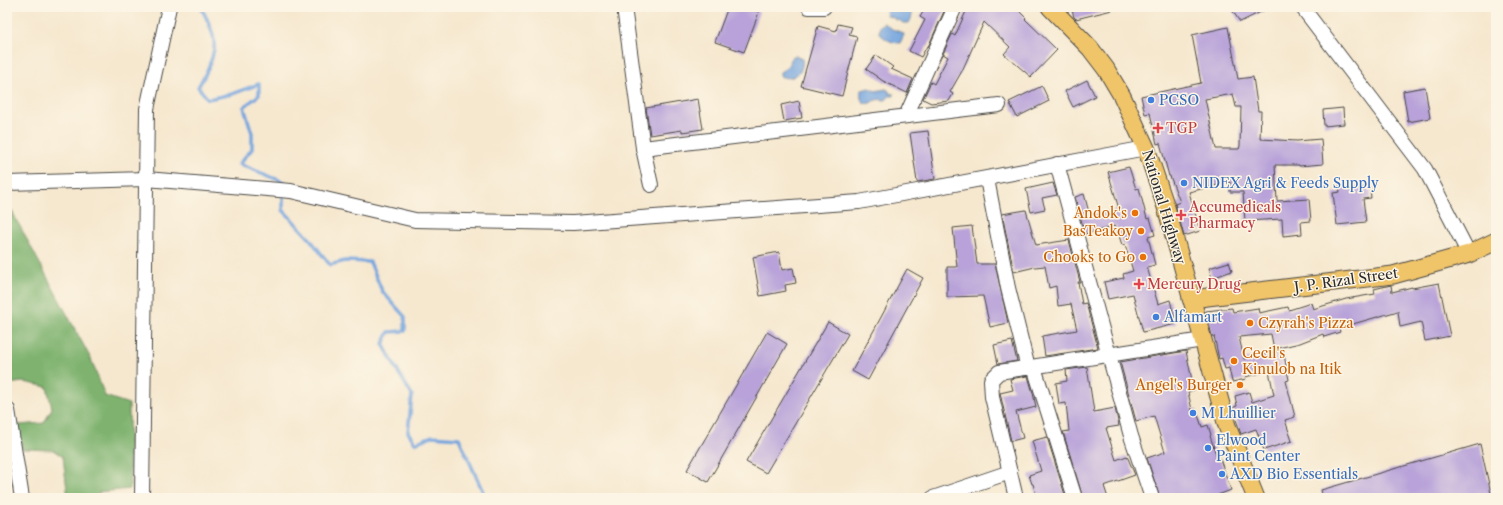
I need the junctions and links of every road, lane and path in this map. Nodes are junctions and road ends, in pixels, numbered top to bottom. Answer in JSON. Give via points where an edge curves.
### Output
{"nodes":[{"id":1,"x":169,"y":7,"type":"edge"},
{"id":2,"x":624,"y":7,"type":"edge"},
{"id":3,"x":809,"y":7,"type":"edge"},
{"id":4,"x":824,"y":7,"type":"edge"},
{"id":5,"x":955,"y":7,"type":"edge"},
{"id":6,"x":1050,"y":7,"type":"edge"},
{"id":7,"x":1302,"y":7,"type":"edge"},
{"id":8,"x":999,"y":105,"type":"dead end"},
{"id":9,"x":906,"y":116,"type":"junction"},
{"id":10,"x":643,"y":148,"type":"junction"},
{"id":11,"x":1146,"y":148,"type":"junction"},
{"id":12,"x":1057,"y":164,"type":"junction"},
{"id":13,"x":987,"y":179,"type":"junction"},
{"id":14,"x":146,"y":180,"type":"junction"},
{"id":15,"x":7,"y":183,"type":"edge"},
{"id":16,"x":651,"y":185,"type":"dead end"},
{"id":17,"x":1496,"y":241,"type":"edge"},
{"id":18,"x":1469,"y":254,"type":"junction"},
{"id":19,"x":1191,"y":299,"type":"junction"},
{"id":20,"x":1203,"y":340,"type":"junction"},
{"id":21,"x":1108,"y":355,"type":"junction"},
{"id":22,"x":1031,"y":368,"type":"junction"},
{"id":23,"x":8,"y":410,"type":"edge"},
{"id":24,"x":1010,"y":472,"type":"junction"},
{"id":25,"x":22,"y":498,"type":"edge"},
{"id":26,"x":142,"y":498,"type":"edge"},
{"id":27,"x":933,"y":498,"type":"edge"},
{"id":28,"x":1016,"y":498,"type":"edge"},
{"id":29,"x":1075,"y":498,"type":"edge"},
{"id":30,"x":1152,"y":498,"type":"edge"},
{"id":31,"x":1256,"y":498,"type":"edge"}],
"edges":[{"from":1,"to":14,"type":"street","via":[[147,109]]},
{"from":2,"to":10,"type":"street"},
{"from":3,"to":4,"type":"street"},
{"from":5,"to":9,"type":"street"},
{"from":6,"to":11,"type":"main road","name":"National Highway","via":[[1090,48],[1106,69],[1122,96]]},
{"from":7,"to":18,"type":"street","via":[[1425,169]]},
{"from":8,"to":9,"type":"street"},
{"from":9,"to":10,"type":"street"},
{"from":10,"to":16,"type":"street"},
{"from":11,"to":12,"type":"street"},
{"from":11,"to":19,"type":"main road","name":"National Highway","via":[[1166,207]]},
{"from":12,"to":13,"type":"street"},
{"from":12,"to":21,"type":"street"},
{"from":13,"to":14,"type":"street","via":[[859,202],[573,223],[415,220],[291,191]]},
{"from":13,"to":22,"type":"street","via":[[1008,288]]},
{"from":14,"to":15,"type":"street"},
{"from":14,"to":26,"type":"street"},
{"from":17,"to":18,"type":"main road","name":"J. P. Rizal Street"},
{"from":18,"to":19,"type":"main road","name":"J. P. Rizal Street","via":[[1393,275]]},
{"from":19,"to":20,"type":"main road","name":"National Highway"},
{"from":20,"to":21,"type":"street"},
{"from":20,"to":31,"type":"main road","name":"National Highway","via":[[1227,426]]},
{"from":21,"to":22,"type":"street"},
{"from":21,"to":30,"type":"street"},
{"from":22,"to":24,"type":"street","via":[[999,372],[992,380],[992,397]]},
{"from":22,"to":29,"type":"street"},
{"from":23,"to":25,"type":"street"},
{"from":24,"to":27,"type":"street"},
{"from":24,"to":28,"type":"street"}]}
